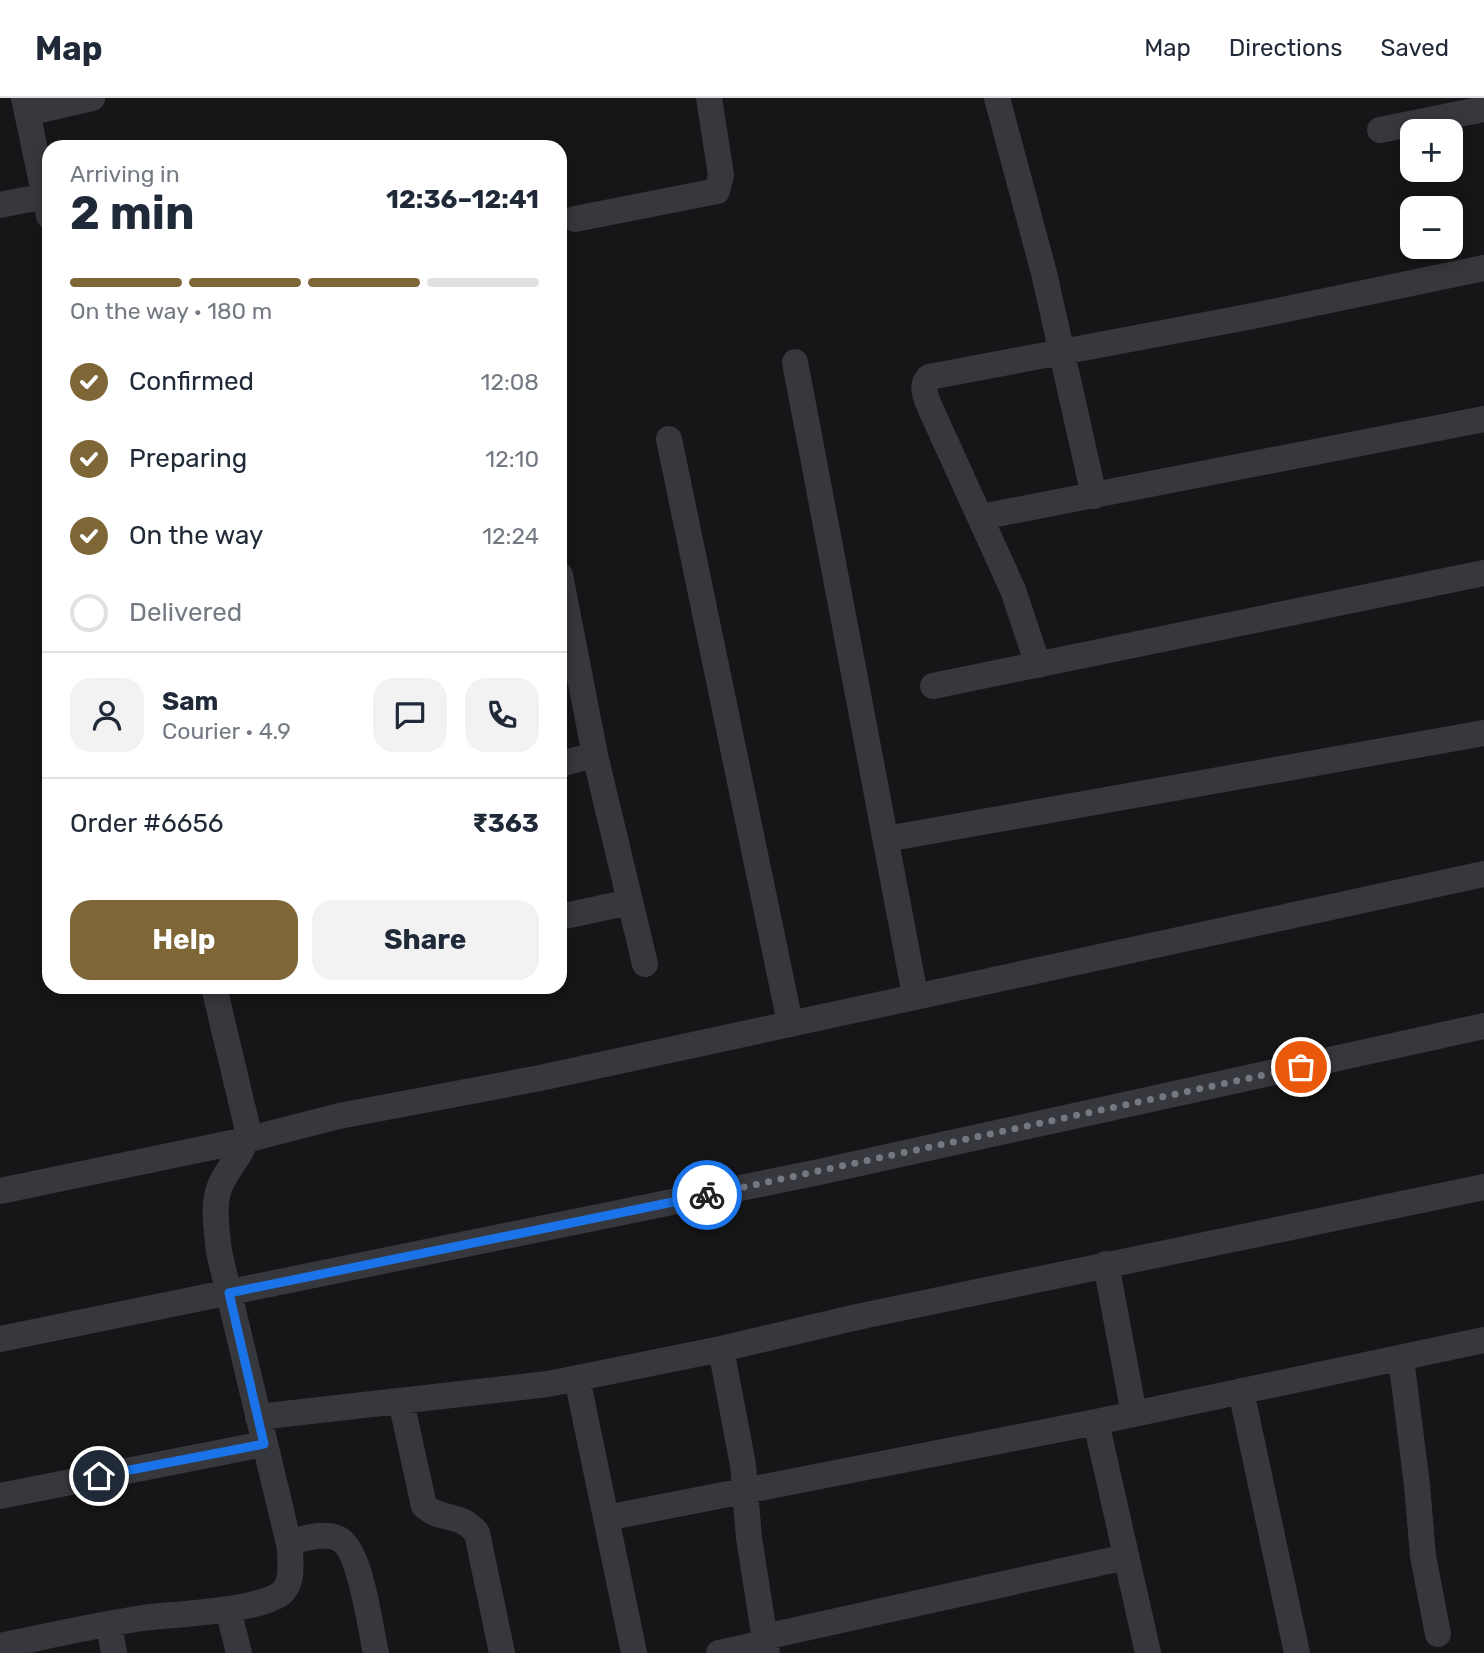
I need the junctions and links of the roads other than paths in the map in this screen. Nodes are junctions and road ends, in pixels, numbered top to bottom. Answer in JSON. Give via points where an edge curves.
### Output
{"nodes":[{"id":1,"x":92,"y":98,"type":"edge"},
{"id":2,"x":709,"y":98,"type":"edge"},
{"id":3,"x":997,"y":98,"type":"edge"},
{"id":4,"x":25,"y":106,"type":"edge"},
{"id":5,"x":1484,"y":109,"type":"edge"},
{"id":6,"x":1380,"y":130,"type":"dead end"},
{"id":7,"x":42,"y":183,"type":"edge"},
{"id":8,"x":0,"y":205,"type":"edge"},
{"id":9,"x":42,"y":206,"type":"edge"},
{"id":10,"x":575,"y":219,"type":"dead end"},
{"id":11,"x":1484,"y":268,"type":"edge"},
{"id":12,"x":1061,"y":351,"type":"junction"},
{"id":13,"x":794,"y":362,"type":"dead end"},
{"id":14,"x":1484,"y":419,"type":"edge"},
{"id":15,"x":669,"y":439,"type":"dead end"},
{"id":16,"x":1094,"y":496,"type":"junction"},
{"id":17,"x":981,"y":517,"type":"junction"},
{"id":18,"x":1484,"y":573,"type":"edge"},
{"id":19,"x":567,"y":629,"type":"edge"},
{"id":20,"x":1038,"y":665,"type":"junction"},
{"id":21,"x":933,"y":686,"type":"dead end"},
{"id":22,"x":1484,"y":733,"type":"edge"},
{"id":23,"x":595,"y":755,"type":"junction"},
{"id":24,"x":567,"y":762,"type":"edge"},
{"id":25,"x":886,"y":839,"type":"junction"},
{"id":26,"x":1484,"y":874,"type":"edge"},
{"id":27,"x":630,"y":902,"type":"junction"},
{"id":28,"x":567,"y":916,"type":"edge"},
{"id":29,"x":645,"y":964,"type":"dead end"},
{"id":30,"x":218,"y":994,"type":"edge"},
{"id":31,"x":915,"y":995,"type":"junction"},
{"id":32,"x":790,"y":1023,"type":"junction"},
{"id":33,"x":1484,"y":1026,"type":"edge"},
{"id":34,"x":246,"y":1140,"type":"junction"},
{"id":35,"x":1484,"y":1187,"type":"edge"},
{"id":36,"x":0,"y":1191,"type":"edge"},
{"id":37,"x":1106,"y":1265,"type":"junction"},
{"id":38,"x":229,"y":1293,"type":"junction"},
{"id":39,"x":0,"y":1339,"type":"edge"},
{"id":40,"x":1484,"y":1340,"type":"edge"},
{"id":41,"x":721,"y":1349,"type":"junction"},
{"id":42,"x":1401,"y":1358,"type":"junction"},
{"id":43,"x":577,"y":1378,"type":"junction"},
{"id":44,"x":1241,"y":1391,"type":"junction"},
{"id":45,"x":401,"y":1401,"type":"junction"},
{"id":46,"x":1134,"y":1413,"type":"junction"},
{"id":47,"x":258,"y":1416,"type":"junction"},
{"id":48,"x":1096,"y":1422,"type":"junction"},
{"id":49,"x":264,"y":1444,"type":"junction"},
{"id":50,"x":745,"y":1489,"type":"junction"},
{"id":51,"x":0,"y":1496,"type":"edge"},
{"id":52,"x":606,"y":1518,"type":"junction"},
{"id":53,"x":289,"y":1542,"type":"junction"},
{"id":54,"x":1126,"y":1557,"type":"junction"},
{"id":55,"x":228,"y":1609,"type":"junction"},
{"id":56,"x":109,"y":1625,"type":"junction"},
{"id":57,"x":1438,"y":1634,"type":"dead end"},
{"id":58,"x":765,"y":1645,"type":"edge"},
{"id":59,"x":0,"y":1646,"type":"edge"},
{"id":60,"x":114,"y":1653,"type":"edge"},
{"id":61,"x":239,"y":1653,"type":"edge"},
{"id":62,"x":376,"y":1653,"type":"edge"},
{"id":63,"x":502,"y":1653,"type":"edge"},
{"id":64,"x":634,"y":1653,"type":"edge"},
{"id":65,"x":719,"y":1653,"type":"edge"},
{"id":66,"x":1148,"y":1653,"type":"edge"},
{"id":67,"x":1297,"y":1653,"type":"edge"}],
"edges":[{"from":1,"to":4,"type":"street"},
{"from":2,"to":10,"type":"street","via":[[721,174],[718,191]]},
{"from":3,"to":12,"type":"street"},
{"from":4,"to":7,"type":"street"},
{"from":5,"to":6,"type":"street"},
{"from":8,"to":9,"type":"street"},
{"from":11,"to":12,"type":"street"},
{"from":12,"to":16,"type":"street"},
{"from":12,"to":17,"type":"street","via":[[937,374],[924,382],[932,412]]},
{"from":13,"to":25,"type":"street"},
{"from":14,"to":16,"type":"street"},
{"from":15,"to":32,"type":"street"},
{"from":16,"to":17,"type":"street"},
{"from":17,"to":20,"type":"street"},
{"from":18,"to":20,"type":"street"},
{"from":19,"to":23,"type":"street"},
{"from":20,"to":21,"type":"street"},
{"from":22,"to":25,"type":"street"},
{"from":23,"to":24,"type":"street"},
{"from":23,"to":27,"type":"street"},
{"from":25,"to":31,"type":"street"},
{"from":26,"to":31,"type":"street"},
{"from":27,"to":28,"type":"street"},
{"from":27,"to":29,"type":"street"},
{"from":30,"to":34,"type":"street","via":[[247,1126]]},
{"from":31,"to":32,"type":"street"},
{"from":32,"to":34,"type":"street","via":[[312,1122]]},
{"from":33,"to":38,"type":"street","via":[[818,1172]]},
{"from":34,"to":36,"type":"street"},
{"from":34,"to":38,"type":"street","via":[[221,1183],[218,1200],[219,1252]]},
{"from":35,"to":37,"type":"street"},
{"from":37,"to":41,"type":"street"},
{"from":37,"to":46,"type":"street"},
{"from":38,"to":39,"type":"street"},
{"from":38,"to":47,"type":"street"},
{"from":40,"to":42,"type":"street"},
{"from":41,"to":43,"type":"street"},
{"from":41,"to":50,"type":"street"},
{"from":42,"to":44,"type":"street"},
{"from":42,"to":57,"type":"street","via":[[1423,1556]]},
{"from":43,"to":45,"type":"street"},
{"from":43,"to":52,"type":"street"},
{"from":44,"to":46,"type":"street"},
{"from":44,"to":67,"type":"street"},
{"from":45,"to":47,"type":"street"},
{"from":45,"to":63,"type":"street","via":[[424,1506],[430,1512],[463,1519],[477,1533]]},
{"from":46,"to":48,"type":"street"},
{"from":47,"to":49,"type":"street"},
{"from":48,"to":50,"type":"street"},
{"from":48,"to":54,"type":"street"},
{"from":49,"to":51,"type":"street"},
{"from":49,"to":53,"type":"street"},
{"from":50,"to":52,"type":"street"},
{"from":50,"to":58,"type":"street"},
{"from":52,"to":64,"type":"street"},
{"from":53,"to":55,"type":"street","via":[[290,1573],[285,1589],[273,1598]]},
{"from":53,"to":62,"type":"street","via":[[323,1535],[345,1542],[357,1567]]},
{"from":54,"to":58,"type":"street"},
{"from":54,"to":66,"type":"street"},
{"from":55,"to":56,"type":"street"},
{"from":55,"to":61,"type":"street"},
{"from":56,"to":59,"type":"street"},
{"from":56,"to":60,"type":"street"},
{"from":58,"to":65,"type":"street"}]}
